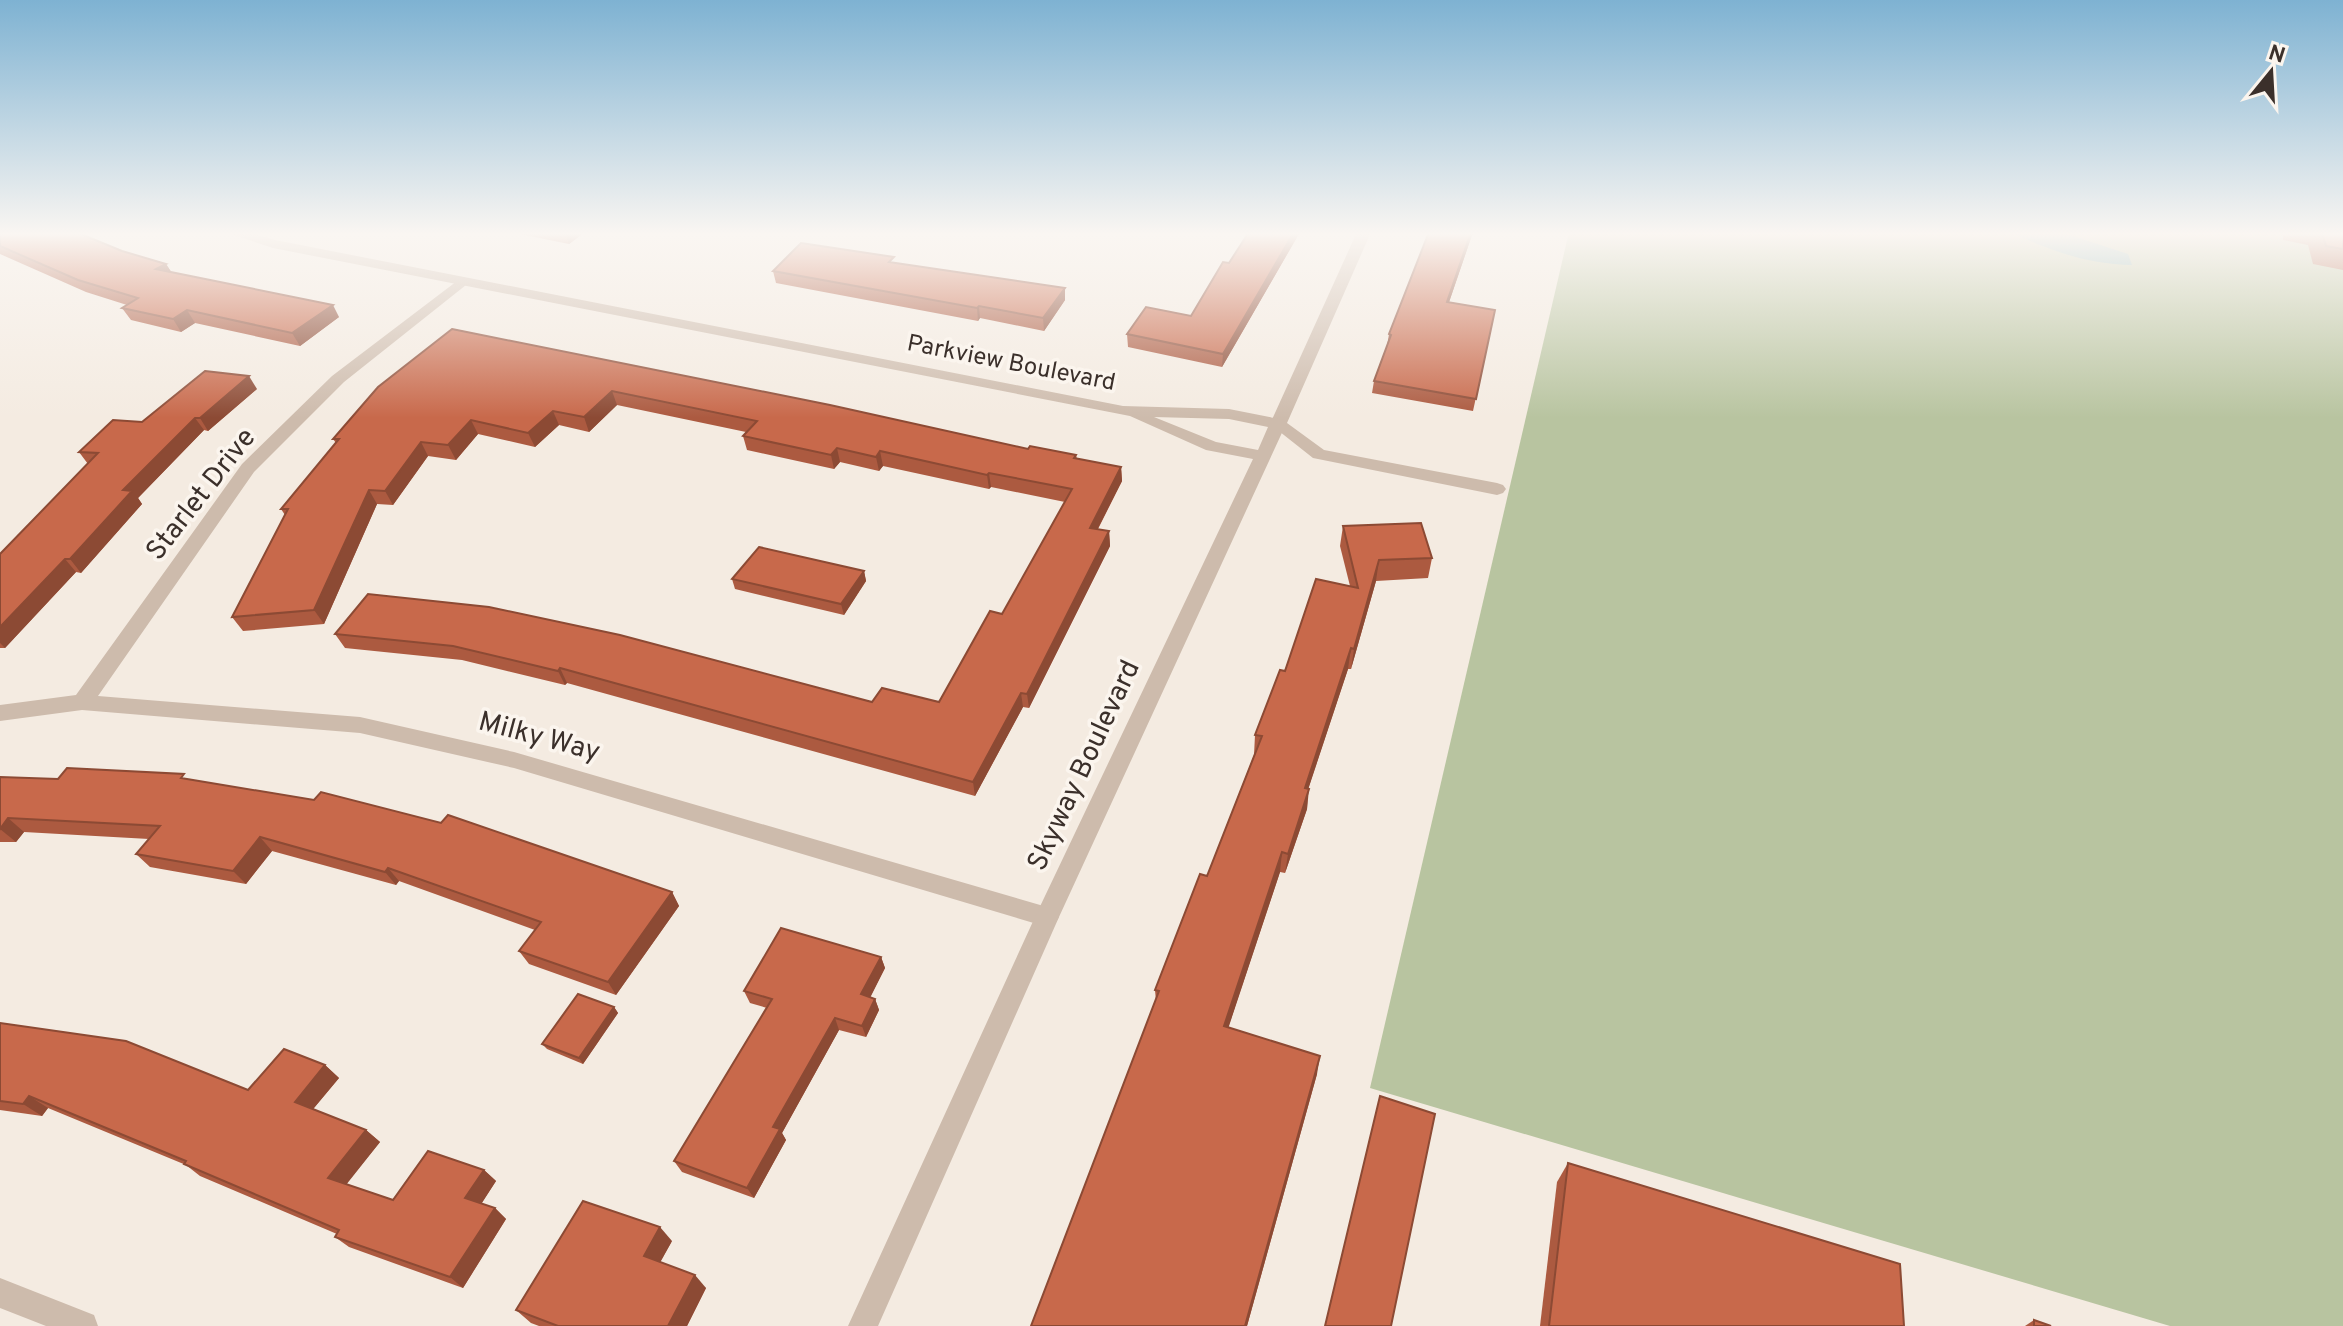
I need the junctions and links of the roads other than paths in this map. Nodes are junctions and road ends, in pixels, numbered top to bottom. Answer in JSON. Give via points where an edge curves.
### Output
{"nodes":[{"id":1,"x":446,"y":294,"type":"edge"},
{"id":2,"x":522,"y":294,"type":"edge"},
{"id":3,"x":1336,"y":294,"type":"edge"},
{"id":4,"x":1123,"y":411,"type":"junction"},
{"id":5,"x":1278,"y":424,"type":"junction"},
{"id":6,"x":1264,"y":456,"type":"junction"},
{"id":7,"x":1497,"y":489,"type":"dead end"},
{"id":8,"x":82,"y":702,"type":"junction"},
{"id":9,"x":0,"y":713,"type":"edge"},
{"id":10,"x":1047,"y":917,"type":"junction"},
{"id":11,"x":0,"y":1293,"type":"edge"},
{"id":12,"x":83,"y":1326,"type":"edge"},
{"id":13,"x":863,"y":1326,"type":"edge"}],
"edges":[{"from":1,"to":8,"type":"street","name":"Starlet Drive","via":[[338,379],[248,468]]},
{"from":2,"to":4,"type":"street","name":"Parkview Boulevard"},
{"from":3,"to":5,"type":"street","name":"Skyway Boulevard"},
{"from":4,"to":5,"type":"street","name":"Parkview Boulevard","via":[[1229,414]]},
{"from":4,"to":6,"type":"street","name":"Parkview Boulevard","via":[[1212,446]]},
{"from":5,"to":6,"type":"street","name":"Skyway Boulevard"},
{"from":5,"to":7,"type":"street","name":"Parkview Boulevard","via":[[1319,454]]},
{"from":6,"to":10,"type":"street","name":"Skyway Boulevard"},
{"from":8,"to":9,"type":"street","name":"Milky Way"},
{"from":8,"to":10,"type":"street","name":"Milky Way","via":[[375,728],[514,760]]},
{"from":10,"to":13,"type":"street","name":"Skyway Boulevard"},
{"from":11,"to":12,"type":"street"}]}
